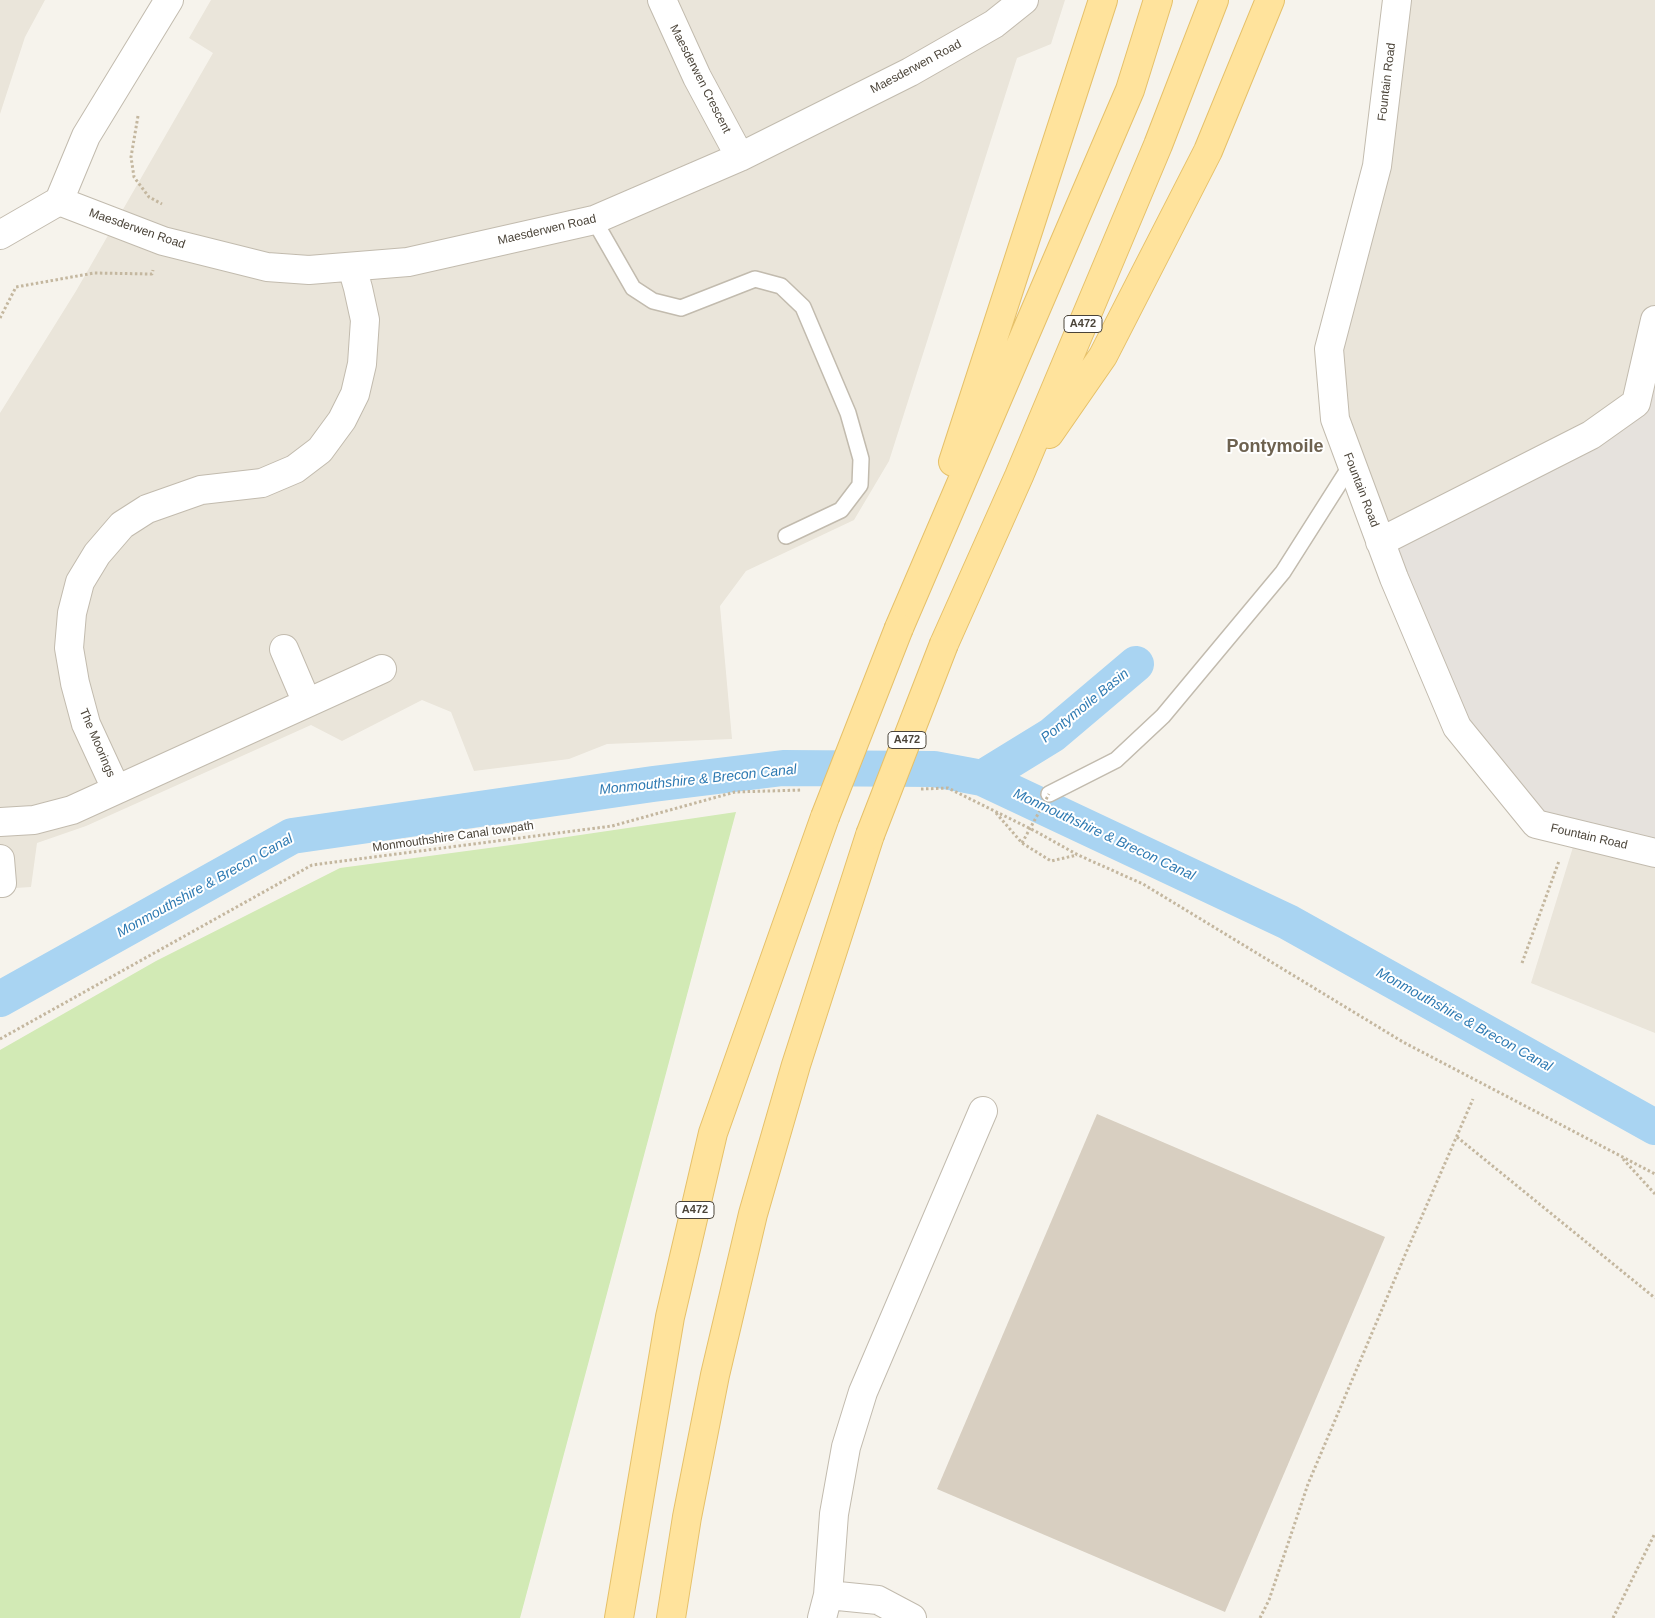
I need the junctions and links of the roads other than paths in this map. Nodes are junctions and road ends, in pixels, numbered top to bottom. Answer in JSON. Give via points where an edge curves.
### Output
{"nodes":[{"id":1,"x":169,"y":0,"type":"edge"},
{"id":2,"x":662,"y":0,"type":"edge"},
{"id":3,"x":1024,"y":0,"type":"edge"},
{"id":4,"x":1103,"y":0,"type":"edge"},
{"id":5,"x":1158,"y":0,"type":"edge"},
{"id":6,"x":1214,"y":0,"type":"edge"},
{"id":7,"x":1270,"y":0,"type":"edge"},
{"id":8,"x":1397,"y":0,"type":"edge"},
{"id":9,"x":740,"y":157,"type":"junction"},
{"id":10,"x":59,"y":201,"type":"junction"},
{"id":11,"x":594,"y":220,"type":"junction"},
{"id":12,"x":0,"y":236,"type":"edge"},
{"id":13,"x":352,"y":267,"type":"junction"},
{"id":14,"x":1655,"y":320,"type":"edge"},
{"id":15,"x":1351,"y":465,"type":"junction"},
{"id":16,"x":1019,"y":476,"type":"junction"},
{"id":17,"x":786,"y":536,"type":"dead end"},
{"id":18,"x":1380,"y":542,"type":"junction"},
{"id":19,"x":899,"y":628,"type":"junction"},
{"id":20,"x":284,"y":649,"type":"dead end"},
{"id":21,"x":382,"y":669,"type":"dead end"},
{"id":22,"x":307,"y":703,"type":"junction"},
{"id":23,"x":116,"y":789,"type":"junction"},
{"id":24,"x":1049,"y":794,"type":"road end"},
{"id":25,"x":0,"y":822,"type":"edge"},
{"id":26,"x":1655,"y":852,"type":"edge"},
{"id":27,"x":983,"y":1111,"type":"dead end"},
{"id":28,"x":825,"y":1606,"type":"edge"},
{"id":29,"x":619,"y":1618,"type":"edge"},
{"id":30,"x":671,"y":1618,"type":"edge"},
{"id":31,"x":912,"y":1618,"type":"edge"}],
"edges":[{"from":1,"to":10,"type":"street","via":[[86,136]]},
{"from":2,"to":9,"type":"street","name":"Maesderwen Crescent","via":[[697,77]]},
{"from":3,"to":9,"type":"street","name":"Maesderwen Road","via":[[994,24],[910,72]]},
{"from":4,"to":19,"type":"main road"},
{"from":5,"to":19,"type":"main road","number":"A472","via":[[1130,90]]},
{"from":6,"to":16,"type":"main road","number":"A472","via":[[1154,155]]},
{"from":7,"to":16,"type":"main road","via":[[1208,151],[1104,356]]},
{"from":8,"to":15,"type":"street","name":"Fountain Road","via":[[1377,166],[1329,349],[1334,419]]},
{"from":9,"to":11,"type":"street","name":"Maesderwen Road"},
{"from":10,"to":12,"type":"street"},
{"from":10,"to":13,"type":"street","name":"Maesderwen Road","via":[[164,241],[267,267],[309,270]]},
{"from":11,"to":13,"type":"street","name":"Maesderwen Road","via":[[408,262]]},
{"from":11,"to":17,"type":"lane","via":[[633,288],[653,301],[681,308],[755,279],[781,286],[803,306],[848,413],[861,459],[860,485],[841,510]]},
{"from":13,"to":23,"type":"street","name":"The Moorings","via":[[364,320],[362,364],[355,394],[342,420],[320,450],[295,469],[262,484],[201,490],[146,509],[122,525],[97,554],[80,582],[72,613],[69,648],[75,683],[86,724]]},
{"from":14,"to":18,"type":"street","via":[[1636,404],[1592,435]]},
{"from":15,"to":18,"type":"street","name":"Fountain Road"},
{"from":15,"to":24,"type":"lane","via":[[1283,572],[1163,716],[1116,760]]},
{"from":16,"to":30,"type":"main road","number":"A472","bridge":true,"via":[[944,644],[870,836],[796,1065],[753,1214],[715,1375]]},
{"from":18,"to":26,"type":"street","name":"Fountain Road","via":[[1457,727],[1536,824]]},
{"from":19,"to":29,"type":"main road","number":"A472","bridge":true,"via":[[825,817],[713,1133],[670,1317]]},
{"from":20,"to":22,"type":"street"},
{"from":21,"to":22,"type":"street","name":"The Moorings"},
{"from":22,"to":23,"type":"street","name":"The Moorings"},
{"from":23,"to":25,"type":"street","name":"The Moorings","via":[[72,810],[34,820]]},
{"from":27,"to":28,"type":"street","via":[[862,1392],[846,1447],[834,1514]]},
{"from":28,"to":31,"type":"street","via":[[878,1600]]}]}
